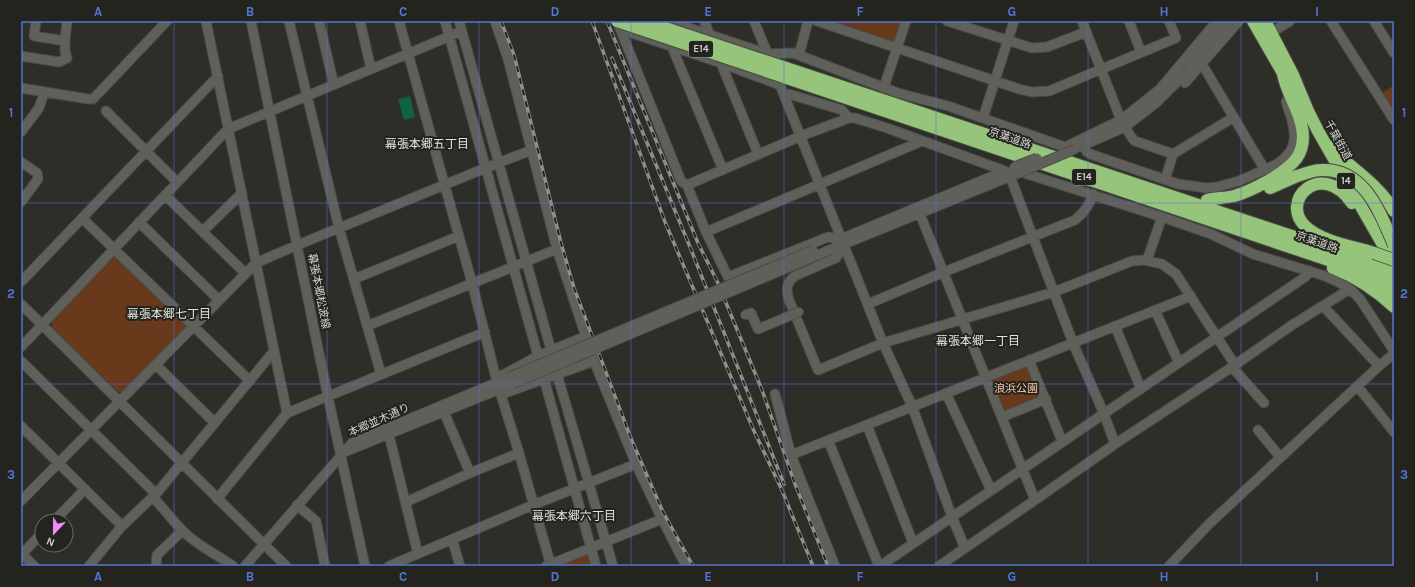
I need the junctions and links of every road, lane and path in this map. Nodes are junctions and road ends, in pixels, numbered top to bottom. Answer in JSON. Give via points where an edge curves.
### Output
{"nodes":[{"id":1,"x":36,"y":21,"type":"edge"},
{"id":2,"x":66,"y":21,"type":"edge"},
{"id":3,"x":167,"y":21,"type":"edge"},
{"id":4,"x":206,"y":21,"type":"edge"},
{"id":5,"x":251,"y":21,"type":"edge"},
{"id":6,"x":289,"y":21,"type":"edge"},
{"id":7,"x":320,"y":21,"type":"edge"},
{"id":8,"x":360,"y":21,"type":"edge"},
{"id":9,"x":399,"y":21,"type":"edge"},
{"id":10,"x":445,"y":21,"type":"edge"},
{"id":11,"x":459,"y":21,"type":"edge"},
{"id":12,"x":495,"y":21,"type":"edge"},
{"id":13,"x":644,"y":21,"type":"edge"},
{"id":14,"x":668,"y":21,"type":"edge"},
{"id":15,"x":704,"y":21,"type":"edge"},
{"id":16,"x":754,"y":21,"type":"edge"},
{"id":17,"x":808,"y":21,"type":"edge"},
{"id":18,"x":817,"y":21,"type":"edge"},
{"id":19,"x":906,"y":21,"type":"edge"},
{"id":20,"x":947,"y":21,"type":"edge"},
{"id":21,"x":1014,"y":21,"type":"edge"},
{"id":22,"x":1082,"y":21,"type":"edge"},
{"id":23,"x":1129,"y":21,"type":"edge"},
{"id":24,"x":1169,"y":21,"type":"edge"},
{"id":25,"x":1210,"y":21,"type":"edge"},
{"id":26,"x":1217,"y":21,"type":"edge"},
{"id":27,"x":1228,"y":21,"type":"edge"},
{"id":28,"x":1240,"y":21,"type":"edge"},
{"id":29,"x":1253,"y":21,"type":"edge"},
{"id":30,"x":1265,"y":21,"type":"edge"},
{"id":31,"x":1290,"y":21,"type":"edge"},
{"id":32,"x":1331,"y":21,"type":"edge"},
{"id":33,"x":1374,"y":21,"type":"edge"},
{"id":34,"x":618,"y":24,"type":"edge"},
{"id":35,"x":462,"y":31,"type":"junction"},
{"id":36,"x":1086,"y":32,"type":"junction"},
{"id":37,"x":1271,"y":33,"type":"junction"},
{"id":38,"x":710,"y":35,"type":"junction"},
{"id":39,"x":449,"y":37,"type":"junction"},
{"id":40,"x":65,"y":41,"type":"junction"},
{"id":41,"x":1008,"y":41,"type":"junction"},
{"id":42,"x":672,"y":47,"type":"junction"},
{"id":43,"x":897,"y":48,"type":"junction"},
{"id":44,"x":1141,"y":52,"type":"junction"},
{"id":45,"x":1394,"y":52,"type":"edge"},
{"id":46,"x":408,"y":54,"type":"junction"},
{"id":47,"x":768,"y":54,"type":"junction"},
{"id":48,"x":799,"y":55,"type":"junction"},
{"id":49,"x":21,"y":56,"type":"edge"},
{"id":50,"x":721,"y":63,"type":"junction"},
{"id":51,"x":1202,"y":64,"type":"junction"},
{"id":52,"x":1100,"y":68,"type":"junction"},
{"id":53,"x":371,"y":70,"type":"junction"},
{"id":54,"x":1182,"y":71,"type":"junction"},
{"id":55,"x":1284,"y":74,"type":"junction"},
{"id":56,"x":218,"y":76,"type":"junction"},
{"id":57,"x":782,"y":76,"type":"junction"},
{"id":58,"x":995,"y":81,"type":"junction"},
{"id":59,"x":334,"y":85,"type":"junction"},
{"id":60,"x":884,"y":87,"type":"junction"},
{"id":61,"x":21,"y":88,"type":"edge"},
{"id":62,"x":1164,"y":91,"type":"junction"},
{"id":63,"x":44,"y":93,"type":"junction"},
{"id":64,"x":1290,"y":94,"type":"junction"},
{"id":65,"x":307,"y":96,"type":"junction"},
{"id":66,"x":785,"y":96,"type":"junction"},
{"id":67,"x":106,"y":111,"type":"dead end"},
{"id":68,"x":1308,"y":111,"type":"junction"},
{"id":69,"x":269,"y":113,"type":"junction"},
{"id":70,"x":1234,"y":117,"type":"junction"},
{"id":71,"x":849,"y":118,"type":"junction"},
{"id":72,"x":983,"y":118,"type":"junction"},
{"id":73,"x":1394,"y":120,"type":"edge"},
{"id":74,"x":1123,"y":124,"type":"junction"},
{"id":75,"x":228,"y":129,"type":"junction"},
{"id":76,"x":1318,"y":131,"type":"junction"},
{"id":77,"x":21,"y":132,"type":"edge"},
{"id":78,"x":801,"y":136,"type":"junction"},
{"id":79,"x":922,"y":141,"type":"junction"},
{"id":80,"x":1075,"y":147,"type":"junction"},
{"id":81,"x":532,"y":150,"type":"junction"},
{"id":82,"x":146,"y":151,"type":"junction"},
{"id":83,"x":758,"y":154,"type":"junction"},
{"id":84,"x":1173,"y":154,"type":"junction"},
{"id":85,"x":21,"y":162,"type":"edge"},
{"id":86,"x":498,"y":162,"type":"junction"},
{"id":87,"x":485,"y":168,"type":"junction"},
{"id":88,"x":723,"y":170,"type":"junction"},
{"id":89,"x":1264,"y":170,"type":"junction"},
{"id":90,"x":1013,"y":172,"type":"junction"},
{"id":91,"x":1165,"y":180,"type":"junction"},
{"id":92,"x":177,"y":182,"type":"junction"},
{"id":93,"x":445,"y":185,"type":"junction"},
{"id":94,"x":687,"y":185,"type":"junction"},
{"id":95,"x":820,"y":185,"type":"junction"},
{"id":96,"x":1148,"y":189,"type":"junction"},
{"id":97,"x":242,"y":193,"type":"junction"},
{"id":98,"x":1093,"y":194,"type":"junction"},
{"id":99,"x":165,"y":195,"type":"junction"},
{"id":100,"x":1207,"y":200,"type":"junction"},
{"id":101,"x":21,"y":201,"type":"edge"},
{"id":102,"x":1394,"y":211,"type":"edge"},
{"id":103,"x":920,"y":214,"type":"junction"},
{"id":104,"x":1162,"y":217,"type":"junction"},
{"id":105,"x":82,"y":218,"type":"junction"},
{"id":106,"x":139,"y":222,"type":"junction"},
{"id":107,"x":339,"y":228,"type":"junction"},
{"id":108,"x":203,"y":231,"type":"junction"},
{"id":109,"x":706,"y":232,"type":"junction"},
{"id":110,"x":1246,"y":232,"type":"junction"},
{"id":111,"x":459,"y":236,"type":"junction"},
{"id":112,"x":1033,"y":237,"type":"junction"},
{"id":113,"x":843,"y":242,"type":"junction"},
{"id":114,"x":297,"y":245,"type":"junction"},
{"id":115,"x":114,"y":248,"type":"junction"},
{"id":116,"x":557,"y":248,"type":"junction"},
{"id":117,"x":1390,"y":248,"type":"edge"},
{"id":118,"x":1376,"y":259,"type":"junction"},
{"id":119,"x":1147,"y":260,"type":"junction"},
{"id":120,"x":1394,"y":260,"type":"edge"},
{"id":121,"x":526,"y":261,"type":"junction"},
{"id":122,"x":256,"y":263,"type":"junction"},
{"id":123,"x":1394,"y":264,"type":"edge"},
{"id":124,"x":513,"y":266,"type":"junction"},
{"id":125,"x":1394,"y":270,"type":"edge"},
{"id":126,"x":1310,"y":271,"type":"junction"},
{"id":127,"x":944,"y":272,"type":"junction"},
{"id":128,"x":245,"y":273,"type":"junction"},
{"id":129,"x":354,"y":279,"type":"junction"},
{"id":130,"x":21,"y":282,"type":"edge"},
{"id":131,"x":472,"y":283,"type":"junction"},
{"id":132,"x":1353,"y":284,"type":"junction"},
{"id":133,"x":1390,"y":285,"type":"edge"},
{"id":134,"x":1054,"y":292,"type":"junction"},
{"id":135,"x":1191,"y":296,"type":"junction"},
{"id":136,"x":219,"y":300,"type":"junction"},
{"id":137,"x":21,"y":304,"type":"edge"},
{"id":138,"x":868,"y":304,"type":"junction"},
{"id":139,"x":1323,"y":306,"type":"junction"},
{"id":140,"x":1394,"y":307,"type":"edge"},
{"id":141,"x":1155,"y":310,"type":"junction"},
{"id":142,"x":799,"y":312,"type":"dead end"},
{"id":143,"x":745,"y":315,"type":"dead end"},
{"id":144,"x":963,"y":320,"type":"junction"},
{"id":145,"x":42,"y":325,"type":"junction"},
{"id":146,"x":194,"y":326,"type":"junction"},
{"id":147,"x":367,"y":326,"type":"junction"},
{"id":148,"x":1115,"y":326,"type":"junction"},
{"id":149,"x":485,"y":332,"type":"junction"},
{"id":150,"x":586,"y":336,"type":"junction"},
{"id":151,"x":1217,"y":338,"type":"junction"},
{"id":152,"x":883,"y":343,"type":"junction"},
{"id":153,"x":1074,"y":343,"type":"junction"},
{"id":154,"x":21,"y":347,"type":"edge"},
{"id":155,"x":551,"y":350,"type":"junction"},
{"id":156,"x":274,"y":352,"type":"junction"},
{"id":157,"x":538,"y":356,"type":"junction"},
{"id":158,"x":1393,"y":356,"type":"edge"},
{"id":159,"x":1029,"y":360,"type":"junction"},
{"id":160,"x":21,"y":361,"type":"edge"},
{"id":161,"x":594,"y":361,"type":"junction"},
{"id":162,"x":1179,"y":363,"type":"junction"},
{"id":163,"x":156,"y":365,"type":"junction"},
{"id":164,"x":1234,"y":366,"type":"junction"},
{"id":165,"x":1379,"y":366,"type":"junction"},
{"id":166,"x":381,"y":374,"type":"junction"},
{"id":167,"x":557,"y":374,"type":"junction"},
{"id":168,"x":986,"y":377,"type":"junction"},
{"id":169,"x":544,"y":379,"type":"junction"},
{"id":170,"x":250,"y":381,"type":"junction"},
{"id":171,"x":498,"y":386,"type":"junction"},
{"id":172,"x":1358,"y":387,"type":"junction"},
{"id":173,"x":1141,"y":389,"type":"junction"},
{"id":174,"x":946,"y":393,"type":"junction"},
{"id":175,"x":775,"y":394,"type":"dead end"},
{"id":176,"x":328,"y":397,"type":"junction"},
{"id":177,"x":1046,"y":399,"type":"junction"},
{"id":178,"x":120,"y":402,"type":"junction"},
{"id":179,"x":1264,"y":402,"type":"dead end"},
{"id":180,"x":912,"y":406,"type":"junction"},
{"id":181,"x":444,"y":412,"type":"junction"},
{"id":182,"x":287,"y":413,"type":"junction"},
{"id":183,"x":1104,"y":414,"type":"junction"},
{"id":184,"x":1002,"y":417,"type":"junction"},
{"id":185,"x":215,"y":423,"type":"junction"},
{"id":186,"x":867,"y":425,"type":"junction"},
{"id":187,"x":21,"y":426,"type":"edge"},
{"id":188,"x":1258,"y":430,"type":"dead end"},
{"id":189,"x":91,"y":431,"type":"junction"},
{"id":190,"x":1394,"y":432,"type":"edge"},
{"id":191,"x":389,"y":435,"type":"junction"},
{"id":192,"x":828,"y":440,"type":"junction"},
{"id":193,"x":1062,"y":441,"type":"junction"},
{"id":194,"x":1114,"y":444,"type":"junction"},
{"id":195,"x":519,"y":453,"type":"junction"},
{"id":196,"x":341,"y":454,"type":"junction"},
{"id":197,"x":791,"y":455,"type":"junction"},
{"id":198,"x":1280,"y":457,"type":"junction"},
{"id":199,"x":58,"y":463,"type":"junction"},
{"id":200,"x":182,"y":463,"type":"junction"},
{"id":201,"x":636,"y":464,"type":"junction"},
{"id":202,"x":1023,"y":468,"type":"junction"},
{"id":203,"x":470,"y":473,"type":"junction"},
{"id":204,"x":589,"y":483,"type":"junction"},
{"id":205,"x":575,"y":488,"type":"junction"},
{"id":206,"x":85,"y":489,"type":"junction"},
{"id":207,"x":990,"y":490,"type":"junction"},
{"id":208,"x":23,"y":494,"type":"edge"},
{"id":209,"x":155,"y":496,"type":"junction"},
{"id":210,"x":217,"y":499,"type":"junction"},
{"id":211,"x":1035,"y":500,"type":"junction"},
{"id":212,"x":406,"y":502,"type":"junction"},
{"id":213,"x":297,"y":505,"type":"junction"},
{"id":214,"x":533,"y":505,"type":"junction"},
{"id":215,"x":62,"y":513,"type":"edge"},
{"id":216,"x":952,"y":517,"type":"junction"},
{"id":217,"x":662,"y":519,"type":"junction"},
{"id":218,"x":122,"y":526,"type":"junction"},
{"id":219,"x":182,"y":531,"type":"junction"},
{"id":220,"x":452,"y":538,"type":"junction"},
{"id":221,"x":34,"y":541,"type":"edge"},
{"id":222,"x":606,"y":542,"type":"junction"},
{"id":223,"x":264,"y":543,"type":"junction"},
{"id":224,"x":913,"y":543,"type":"junction"},
{"id":225,"x":591,"y":548,"type":"junction"},
{"id":226,"x":965,"y":548,"type":"junction"},
{"id":227,"x":22,"y":553,"type":"edge"},
{"id":228,"x":418,"y":554,"type":"junction"},
{"id":229,"x":549,"y":565,"type":"edge"},
{"id":230,"x":34,"y":566,"type":"edge"},
{"id":231,"x":89,"y":566,"type":"edge"},
{"id":232,"x":156,"y":566,"type":"edge"},
{"id":233,"x":233,"y":566,"type":"edge"},
{"id":234,"x":245,"y":566,"type":"edge"},
{"id":235,"x":286,"y":566,"type":"edge"},
{"id":236,"x":325,"y":566,"type":"edge"},
{"id":237,"x":365,"y":566,"type":"edge"},
{"id":238,"x":389,"y":566,"type":"edge"},
{"id":239,"x":460,"y":566,"type":"edge"},
{"id":240,"x":596,"y":566,"type":"edge"},
{"id":241,"x":614,"y":566,"type":"edge"},
{"id":242,"x":685,"y":566,"type":"edge"},
{"id":243,"x":835,"y":566,"type":"edge"},
{"id":244,"x":880,"y":566,"type":"edge"},
{"id":245,"x":939,"y":566,"type":"edge"},
{"id":246,"x":1169,"y":566,"type":"edge"}],
"edges":[{"from":1,"to":40,"type":"street","via":[[34,36]]},
{"from":2,"to":40,"type":"street"},
{"from":3,"to":63,"type":"street","via":[[93,99]]},
{"from":4,"to":56,"type":"street"},
{"from":5,"to":69,"type":"street","name":"幕張本郷松波線"},
{"from":6,"to":65,"type":"street"},
{"from":7,"to":59,"type":"street"},
{"from":8,"to":53,"type":"street"},
{"from":9,"to":46,"type":"street"},
{"from":10,"to":39,"type":"street"},
{"from":11,"to":35,"type":"street"},
{"from":12,"to":81,"type":"street","via":[[508,59]]},
{"from":13,"to":57,"type":"highway","name":"京葉道路","number":"E14","bridge":true},
{"from":14,"to":38,"type":"street"},
{"from":15,"to":38,"type":"street"},
{"from":16,"to":47,"type":"street"},
{"from":17,"to":48,"type":"street"},
{"from":18,"to":43,"type":"street"},
{"from":19,"to":43,"type":"street"},
{"from":20,"to":41,"type":"street"},
{"from":21,"to":41,"type":"street"},
{"from":22,"to":36,"type":"street"},
{"from":23,"to":44,"type":"street"},
{"from":24,"to":44,"type":"street","via":[[1176,38]]},
{"from":25,"to":62,"type":"street","via":[[1166,74]]},
{"from":26,"to":54,"type":"street"},
{"from":27,"to":54,"type":"street"},
{"from":28,"to":51,"type":"street"},
{"from":29,"to":55,"type":"highway","name":"千葉街道","number":"14"},
{"from":30,"to":37,"type":"highway","name":"千葉街道","number":"14"},
{"from":31,"to":37,"type":"street"},
{"from":32,"to":73,"type":"street"},
{"from":33,"to":45,"type":"street"},
{"from":34,"to":42,"type":"street"},
{"from":34,"to":57,"type":"highway","name":"京葉道路","number":"E14","bridge":true},
{"from":34,"to":94,"type":"street","via":[[681,181]]},
{"from":35,"to":39,"type":"street"},
{"from":35,"to":86,"type":"street"},
{"from":36,"to":41,"type":"street","via":[[1047,47],[1027,47]]},
{"from":36,"to":52,"type":"street"},
{"from":37,"to":68,"type":"highway","name":"千葉街道","number":"14"},
{"from":38,"to":47,"type":"street"},
{"from":39,"to":46,"type":"street"},
{"from":39,"to":87,"type":"street"},
{"from":40,"to":49,"type":"street","via":[[67,58],[59,62]]},
{"from":41,"to":58,"type":"street"},
{"from":42,"to":50,"type":"street"},
{"from":42,"to":88,"type":"street"},
{"from":43,"to":58,"type":"street"},
{"from":43,"to":60,"type":"street"},
{"from":44,"to":52,"type":"street"},
{"from":46,"to":53,"type":"street"},
{"from":46,"to":93,"type":"street"},
{"from":47,"to":48,"type":"street","via":[[784,52]]},
{"from":47,"to":57,"type":"street"},
{"from":48,"to":60,"type":"street"},
{"from":50,"to":57,"type":"street"},
{"from":50,"to":83,"type":"street"},
{"from":51,"to":62,"type":"street","via":[[1181,86]]},
{"from":51,"to":70,"type":"street"},
{"from":52,"to":58,"type":"street","via":[[1049,91],[1041,92],[1025,91]]},
{"from":52,"to":74,"type":"street"},
{"from":53,"to":59,"type":"street"},
{"from":54,"to":62,"type":"street"},
{"from":55,"to":64,"type":"highway","via":[[1284,82]]},
{"from":55,"to":68,"type":"highway","name":"千葉街道","number":"14"},
{"from":56,"to":75,"type":"street"},
{"from":56,"to":82,"type":"street"},
{"from":57,"to":66,"type":"street"},
{"from":57,"to":96,"type":"highway","name":"京葉道路","number":"E14"},
{"from":57,"to":110,"type":"highway","name":"京葉道路","number":"E14"},
{"from":58,"to":72,"type":"street"},
{"from":59,"to":65,"type":"street"},
{"from":60,"to":72,"type":"street"},
{"from":61,"to":63,"type":"street"},
{"from":62,"to":74,"type":"street"},
{"from":63,"to":77,"type":"street","via":[[39,108]]},
{"from":64,"to":89,"type":"street","via":[[1286,102],[1295,130],[1294,142],[1281,162]]},
{"from":64,"to":100,"type":"highway","via":[[1301,124],[1303,140],[1293,163],[1281,174],[1248,191],[1235,196]]},
{"from":65,"to":69,"type":"street"},
{"from":65,"to":107,"type":"street"},
{"from":66,"to":71,"type":"street","via":[[789,94],[842,110]]},
{"from":66,"to":78,"type":"street"},
{"from":67,"to":82,"type":"street"},
{"from":68,"to":76,"type":"highway","name":"千葉街道","number":"14"},
{"from":69,"to":75,"type":"street"},
{"from":69,"to":114,"type":"street","name":"幕張本郷松波線"},
{"from":70,"to":84,"type":"street"},
{"from":70,"to":89,"type":"street"},
{"from":71,"to":78,"type":"street"},
{"from":71,"to":79,"type":"street"},
{"from":72,"to":80,"type":"street"},
{"from":74,"to":80,"type":"street"},
{"from":74,"to":80,"type":"street"},
{"from":74,"to":84,"type":"street","via":[[1135,141]]},
{"from":75,"to":92,"type":"street"},
{"from":75,"to":97,"type":"street"},
{"from":76,"to":102,"type":"highway","via":[[1337,154],[1377,188]]},
{"from":76,"to":117,"type":"highway","name":"千葉街道","number":"14"},
{"from":78,"to":83,"type":"street"},
{"from":78,"to":95,"type":"street"},
{"from":79,"to":90,"type":"street"},
{"from":79,"to":95,"type":"street"},
{"from":80,"to":90,"type":"street","bridge":true},
{"from":80,"to":91,"type":"street"},
{"from":81,"to":86,"type":"street"},
{"from":81,"to":116,"type":"street"},
{"from":82,"to":92,"type":"street"},
{"from":82,"to":105,"type":"street"},
{"from":83,"to":88,"type":"street"},
{"from":84,"to":91,"type":"street"},
{"from":85,"to":101,"type":"street","via":[[37,173],[38,179]]},
{"from":86,"to":87,"type":"street"},
{"from":86,"to":121,"type":"street"},
{"from":87,"to":93,"type":"street"},
{"from":87,"to":124,"type":"street"},
{"from":88,"to":94,"type":"street"},
{"from":89,"to":91,"type":"street","via":[[1217,187],[1196,188]]},
{"from":90,"to":98,"type":"street"},
{"from":90,"to":103,"type":"street"},
{"from":90,"to":112,"type":"street"},
{"from":90,"to":113,"type":"street"},
{"from":92,"to":99,"type":"street"},
{"from":93,"to":107,"type":"street"},
{"from":93,"to":111,"type":"street"},
{"from":94,"to":109,"type":"street"},
{"from":95,"to":109,"type":"street"},
{"from":95,"to":113,"type":"street"},
{"from":96,"to":100,"type":"highway","via":[[1158,188]]},
{"from":96,"to":118,"type":"highway","name":"京葉道路","number":"E14"},
{"from":97,"to":108,"type":"street"},
{"from":97,"to":122,"type":"street"},
{"from":98,"to":104,"type":"street"},
{"from":98,"to":112,"type":"street","via":[[1087,207],[1075,220]]},
{"from":99,"to":106,"type":"street"},
{"from":99,"to":108,"type":"street"},
{"from":100,"to":117,"type":"highway","bridge":true,"via":[[1226,201],[1249,197],[1315,171],[1340,172],[1356,181],[1375,203]]},
{"from":103,"to":113,"type":"street"},
{"from":103,"to":127,"type":"street"},
{"from":104,"to":119,"type":"street"},
{"from":104,"to":126,"type":"street","via":[[1211,234],[1253,254]]},
{"from":105,"to":115,"type":"street"},
{"from":105,"to":130,"type":"street"},
{"from":106,"to":115,"type":"street"},
{"from":106,"to":136,"type":"street"},
{"from":107,"to":114,"type":"street"},
{"from":107,"to":129,"type":"street"},
{"from":108,"to":128,"type":"street"},
{"from":109,"to":113,"type":"street","via":[[728,277],[828,237]]},
{"from":110,"to":132,"type":"highway","via":[[1343,272]]},
{"from":110,"to":133,"type":"highway","name":"京葉道路","number":"E14"},
{"from":111,"to":129,"type":"street"},
{"from":111,"to":131,"type":"street"},
{"from":112,"to":127,"type":"street"},
{"from":112,"to":134,"type":"street"},
{"from":113,"to":138,"type":"street"},
{"from":113,"to":152,"type":"street","via":[[836,258],[791,279],[786,291],[789,300],[818,370]]},
{"from":113,"to":171,"type":"street","name":"本郷並木通り","bridge":true},
{"from":114,"to":122,"type":"street"},
{"from":114,"to":176,"type":"street","name":"幕張本郷松波線"},
{"from":115,"to":145,"type":"street"},
{"from":115,"to":146,"type":"street"},
{"from":116,"to":121,"type":"street"},
{"from":116,"to":150,"type":"street"},
{"from":117,"to":118,"type":"highway","via":[[1344,192],[1326,183],[1318,183],[1307,188],[1299,199],[1298,206],[1300,219],[1305,225],[1327,239]]},
{"from":117,"to":123,"type":"highway","name":"千葉街道","number":"14"},
{"from":117,"to":125,"type":"highway"},
{"from":118,"to":120,"type":"highway","bridge":true},
{"from":118,"to":125,"type":"highway","name":"京葉道路","number":"E14"},
{"from":119,"to":134,"type":"street","via":[[1126,263]]},
{"from":119,"to":135,"type":"street","via":[[1162,264],[1176,274]]},
{"from":121,"to":124,"type":"street"},
{"from":121,"to":155,"type":"street"},
{"from":122,"to":128,"type":"street"},
{"from":122,"to":156,"type":"street"},
{"from":124,"to":131,"type":"street"},
{"from":124,"to":157,"type":"street"},
{"from":126,"to":132,"type":"street"},
{"from":126,"to":151,"type":"street"},
{"from":127,"to":138,"type":"street"},
{"from":127,"to":144,"type":"street"},
{"from":128,"to":136,"type":"street"},
{"from":129,"to":147,"type":"street"},
{"from":131,"to":147,"type":"street"},
{"from":131,"to":149,"type":"street"},
{"from":132,"to":133,"type":"highway"},
{"from":132,"to":139,"type":"street"},
{"from":132,"to":140,"type":"highway","via":[[1378,293]]},
{"from":132,"to":158,"type":"street"},
{"from":134,"to":144,"type":"street"},
{"from":134,"to":153,"type":"street"},
{"from":135,"to":141,"type":"street"},
{"from":135,"to":151,"type":"street"},
{"from":136,"to":146,"type":"street"},
{"from":137,"to":145,"type":"street"},
{"from":138,"to":152,"type":"street"},
{"from":139,"to":164,"type":"street"},
{"from":139,"to":165,"type":"street"},
{"from":141,"to":148,"type":"street"},
{"from":141,"to":162,"type":"street"},
{"from":142,"to":143,"type":"street","bridge":true,"via":[[758,329],[751,313]]},
{"from":144,"to":152,"type":"street"},
{"from":144,"to":168,"type":"street"},
{"from":145,"to":154,"type":"street"},
{"from":145,"to":178,"type":"street"},
{"from":146,"to":163,"type":"street"},
{"from":146,"to":170,"type":"street"},
{"from":147,"to":166,"type":"street"},
{"from":148,"to":153,"type":"street"},
{"from":148,"to":173,"type":"street"},
{"from":149,"to":166,"type":"street"},
{"from":149,"to":171,"type":"street"},
{"from":150,"to":155,"type":"street"},
{"from":150,"to":161,"type":"street"},
{"from":151,"to":162,"type":"street"},
{"from":151,"to":164,"type":"street"},
{"from":152,"to":180,"type":"street"},
{"from":153,"to":159,"type":"street"},
{"from":153,"to":183,"type":"street"},
{"from":155,"to":157,"type":"street"},
{"from":156,"to":170,"type":"street"},
{"from":156,"to":182,"type":"street"},
{"from":157,"to":171,"type":"street","via":[[502,375]]},
{"from":158,"to":165,"type":"street"},
{"from":159,"to":168,"type":"street"},
{"from":159,"to":177,"type":"street"},
{"from":160,"to":189,"type":"street"},
{"from":161,"to":167,"type":"street"},
{"from":161,"to":201,"type":"street"},
{"from":162,"to":173,"type":"street"},
{"from":163,"to":178,"type":"street"},
{"from":163,"to":185,"type":"street"},
{"from":164,"to":179,"type":"street"},
{"from":164,"to":194,"type":"street"},
{"from":165,"to":172,"type":"street"},
{"from":166,"to":176,"type":"street"},
{"from":167,"to":169,"type":"street"},
{"from":167,"to":204,"type":"street"},
{"from":168,"to":174,"type":"street"},
{"from":168,"to":184,"type":"street"},
{"from":169,"to":171,"type":"street","via":[[505,393]]},
{"from":169,"to":205,"type":"street"},
{"from":170,"to":185,"type":"street"},
{"from":171,"to":181,"type":"street","name":"本郷並木通り"},
{"from":171,"to":195,"type":"street"},
{"from":171,"to":196,"type":"street","name":"本郷並木通り","via":[[352,443]]},
{"from":172,"to":190,"type":"street"},
{"from":172,"to":198,"type":"street"},
{"from":173,"to":183,"type":"street"},
{"from":174,"to":180,"type":"street"},
{"from":174,"to":207,"type":"street"},
{"from":175,"to":197,"type":"street"},
{"from":176,"to":182,"type":"street"},
{"from":176,"to":196,"type":"street","name":"幕張本郷松波線"},
{"from":177,"to":184,"type":"street"},
{"from":177,"to":193,"type":"street"},
{"from":178,"to":189,"type":"street"},
{"from":178,"to":200,"type":"street"},
{"from":180,"to":186,"type":"street"},
{"from":180,"to":216,"type":"street"},
{"from":181,"to":191,"type":"street","name":"本郷並木通り"},
{"from":181,"to":203,"type":"street"},
{"from":182,"to":210,"type":"street"},
{"from":183,"to":193,"type":"street"},
{"from":183,"to":194,"type":"street"},
{"from":184,"to":202,"type":"street"},
{"from":185,"to":200,"type":"street"},
{"from":186,"to":192,"type":"street"},
{"from":186,"to":224,"type":"street"},
{"from":187,"to":199,"type":"street"},
{"from":188,"to":198,"type":"street"},
{"from":189,"to":199,"type":"street"},
{"from":189,"to":209,"type":"street"},
{"from":191,"to":196,"type":"street","name":"本郷並木通り"},
{"from":191,"to":212,"type":"street"},
{"from":192,"to":197,"type":"street"},
{"from":192,"to":244,"type":"street"},
{"from":193,"to":202,"type":"street"},
{"from":194,"to":211,"type":"street"},
{"from":195,"to":203,"type":"street"},
{"from":195,"to":214,"type":"street"},
{"from":196,"to":213,"type":"street"},
{"from":196,"to":237,"type":"street","name":"幕張本郷松波線"},
{"from":197,"to":243,"type":"street"},
{"from":198,"to":246,"type":"street"},
{"from":199,"to":206,"type":"street"},
{"from":199,"to":208,"type":"street"},
{"from":200,"to":209,"type":"street"},
{"from":200,"to":210,"type":"street"},
{"from":201,"to":204,"type":"street"},
{"from":201,"to":217,"type":"street"},
{"from":202,"to":207,"type":"street"},
{"from":202,"to":211,"type":"street"},
{"from":203,"to":212,"type":"street"},
{"from":204,"to":205,"type":"street"},
{"from":204,"to":222,"type":"street"},
{"from":205,"to":214,"type":"street"},
{"from":205,"to":225,"type":"street"},
{"from":206,"to":215,"type":"street"},
{"from":206,"to":218,"type":"street"},
{"from":207,"to":216,"type":"street"},
{"from":209,"to":218,"type":"street"},
{"from":209,"to":219,"type":"street"},
{"from":210,"to":223,"type":"street"},
{"from":211,"to":226,"type":"street"},
{"from":212,"to":228,"type":"street"},
{"from":213,"to":223,"type":"street"},
{"from":213,"to":236,"type":"street","via":[[316,521]]},
{"from":214,"to":220,"type":"street"},
{"from":214,"to":229,"type":"street"},
{"from":216,"to":224,"type":"street"},
{"from":216,"to":226,"type":"street"},
{"from":217,"to":222,"type":"street"},
{"from":217,"to":242,"type":"street"},
{"from":218,"to":231,"type":"street"},
{"from":219,"to":232,"type":"street","via":[[157,555]]},
{"from":219,"to":233,"type":"street"},
{"from":220,"to":228,"type":"street"},
{"from":220,"to":239,"type":"street"},
{"from":221,"to":227,"type":"street"},
{"from":222,"to":225,"type":"street"},
{"from":222,"to":241,"type":"street"},
{"from":223,"to":234,"type":"street"},
{"from":223,"to":235,"type":"street"},
{"from":224,"to":244,"type":"street"},
{"from":225,"to":229,"type":"street"},
{"from":225,"to":240,"type":"street"},
{"from":226,"to":245,"type":"street"},
{"from":227,"to":230,"type":"street"},
{"from":228,"to":238,"type":"street"}]}
